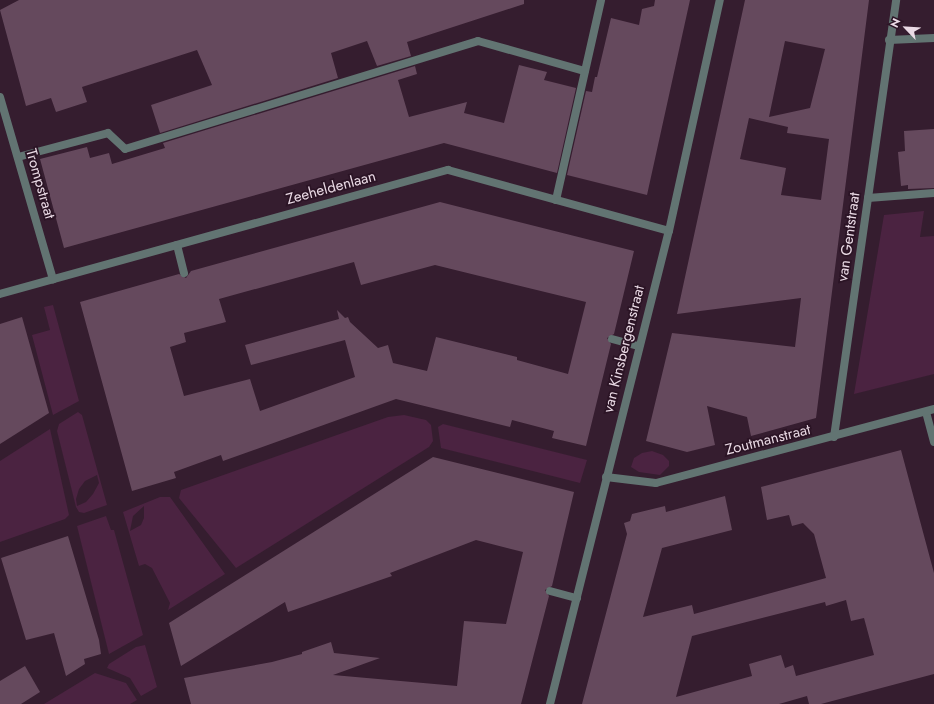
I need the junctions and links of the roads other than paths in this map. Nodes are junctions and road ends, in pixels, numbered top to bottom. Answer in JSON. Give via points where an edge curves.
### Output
{"nodes":[{"id":1,"x":601,"y":0,"type":"edge"},
{"id":2,"x":720,"y":0,"type":"edge"},
{"id":3,"x":896,"y":0,"type":"edge"},
{"id":4,"x":934,"y":38,"type":"edge"},
{"id":5,"x":889,"y":40,"type":"junction"},
{"id":6,"x":585,"y":71,"type":"junction"},
{"id":7,"x":0,"y":97,"type":"edge"},
{"id":8,"x":18,"y":157,"type":"junction"},
{"id":9,"x":934,"y":193,"type":"edge"},
{"id":10,"x":868,"y":198,"type":"junction"},
{"id":11,"x":556,"y":200,"type":"junction"},
{"id":12,"x":669,"y":231,"type":"junction"},
{"id":13,"x":177,"y":245,"type":"junction"},
{"id":14,"x":184,"y":273,"type":"dead end"},
{"id":15,"x":53,"y":279,"type":"junction"},
{"id":16,"x":0,"y":294,"type":"edge"},
{"id":17,"x":612,"y":339,"type":"dead end"},
{"id":18,"x":639,"y":346,"type":"junction"},
{"id":19,"x":930,"y":411,"type":"edge"},
{"id":20,"x":834,"y":437,"type":"junction"},
{"id":21,"x":934,"y":442,"type":"edge"},
{"id":22,"x":606,"y":477,"type":"junction"},
{"id":23,"x":550,"y":591,"type":"dead end"},
{"id":24,"x":577,"y":598,"type":"junction"},
{"id":25,"x":550,"y":704,"type":"edge"}],
"edges":[{"from":1,"to":6,"type":"street"},
{"from":2,"to":12,"type":"street","name":"van Kinsbergenstraat"},
{"from":3,"to":5,"type":"street","name":"van Gentstraat"},
{"from":4,"to":5,"type":"street"},
{"from":5,"to":10,"type":"street","name":"van Gentstraat"},
{"from":6,"to":8,"type":"street","via":[[478,41],[125,149],[108,133]]},
{"from":6,"to":11,"type":"street"},
{"from":7,"to":8,"type":"street","name":"Trompstraat"},
{"from":8,"to":15,"type":"street","name":"Trompstraat"},
{"from":9,"to":10,"type":"street"},
{"from":10,"to":20,"type":"street","name":"van Gentstraat"},
{"from":11,"to":12,"type":"street","name":"Zeeheldenlaan"},
{"from":11,"to":13,"type":"street","name":"Zeeheldenlaan","via":[[448,170]]},
{"from":12,"to":18,"type":"street","name":"van Kinsbergenstraat"},
{"from":13,"to":14,"type":"street"},
{"from":13,"to":15,"type":"street","name":"Zeeheldenlaan"},
{"from":15,"to":16,"type":"street","name":"Zeeheldenlaan"},
{"from":17,"to":18,"type":"street"},
{"from":18,"to":22,"type":"street","name":"van Kinsbergenstraat"},
{"from":19,"to":20,"type":"street","name":"Zoutmanstraat"},
{"from":19,"to":21,"type":"street"},
{"from":20,"to":22,"type":"street","name":"Zoutmanstraat","via":[[656,483]]},
{"from":22,"to":24,"type":"street","name":"van Kinsbergenstraat"},
{"from":23,"to":24,"type":"street"},
{"from":24,"to":25,"type":"street","name":"van Kinsbergenstraat"}]}
